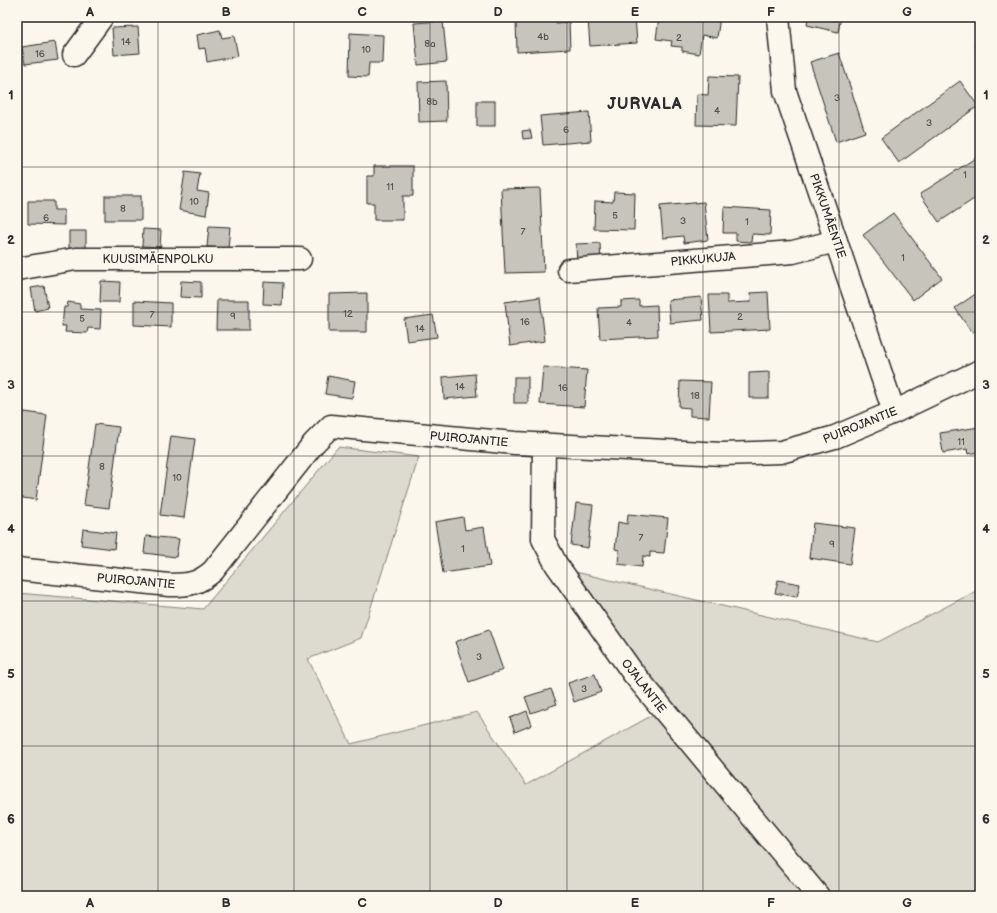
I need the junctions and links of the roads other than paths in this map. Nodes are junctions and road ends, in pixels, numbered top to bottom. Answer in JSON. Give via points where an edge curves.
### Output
{"nodes":[{"id":1,"x":102,"y":17,"type":"edge"},
{"id":2,"x":778,"y":17,"type":"edge"},
{"id":3,"x":74,"y":55,"type":"dead end"},
{"id":4,"x":836,"y":241,"type":"junction"},
{"id":5,"x":300,"y":260,"type":"dead end"},
{"id":6,"x":17,"y":269,"type":"edge"},
{"id":7,"x":569,"y":270,"type":"dead end"},
{"id":8,"x":980,"y":371,"type":"edge"},
{"id":9,"x":894,"y":412,"type":"junction"},
{"id":10,"x":544,"y":444,"type":"junction"},
{"id":11,"x":17,"y":569,"type":"edge"},
{"id":12,"x":818,"y":896,"type":"edge"}],
"edges":[{"from":1,"to":3,"type":"street"},
{"from":2,"to":4,"type":"street","name":"PIKKUMÄENTIE","via":[[785,91]]},
{"from":4,"to":7,"type":"street","name":"PIKKUKUJA","via":[[793,252]]},
{"from":4,"to":9,"type":"street","name":"PIKKUMÄENTIE"},
{"from":5,"to":6,"type":"street","name":"KUUSIMÄENPOLKU","via":[[76,259]]},
{"from":8,"to":9,"type":"street","name":"PUIROJANTIE"},
{"from":9,"to":10,"type":"street","name":"PUIROJANTIE","via":[[836,437],[781,452],[722,454]]},
{"from":10,"to":11,"type":"street","name":"PUIROJANTIE","via":[[330,426],[314,442],[213,571],[202,581],[187,585],[169,585]]},
{"from":10,"to":12,"type":"street","name":"OJALANTIE","via":[[543,539],[556,564],[633,674]]}]}
